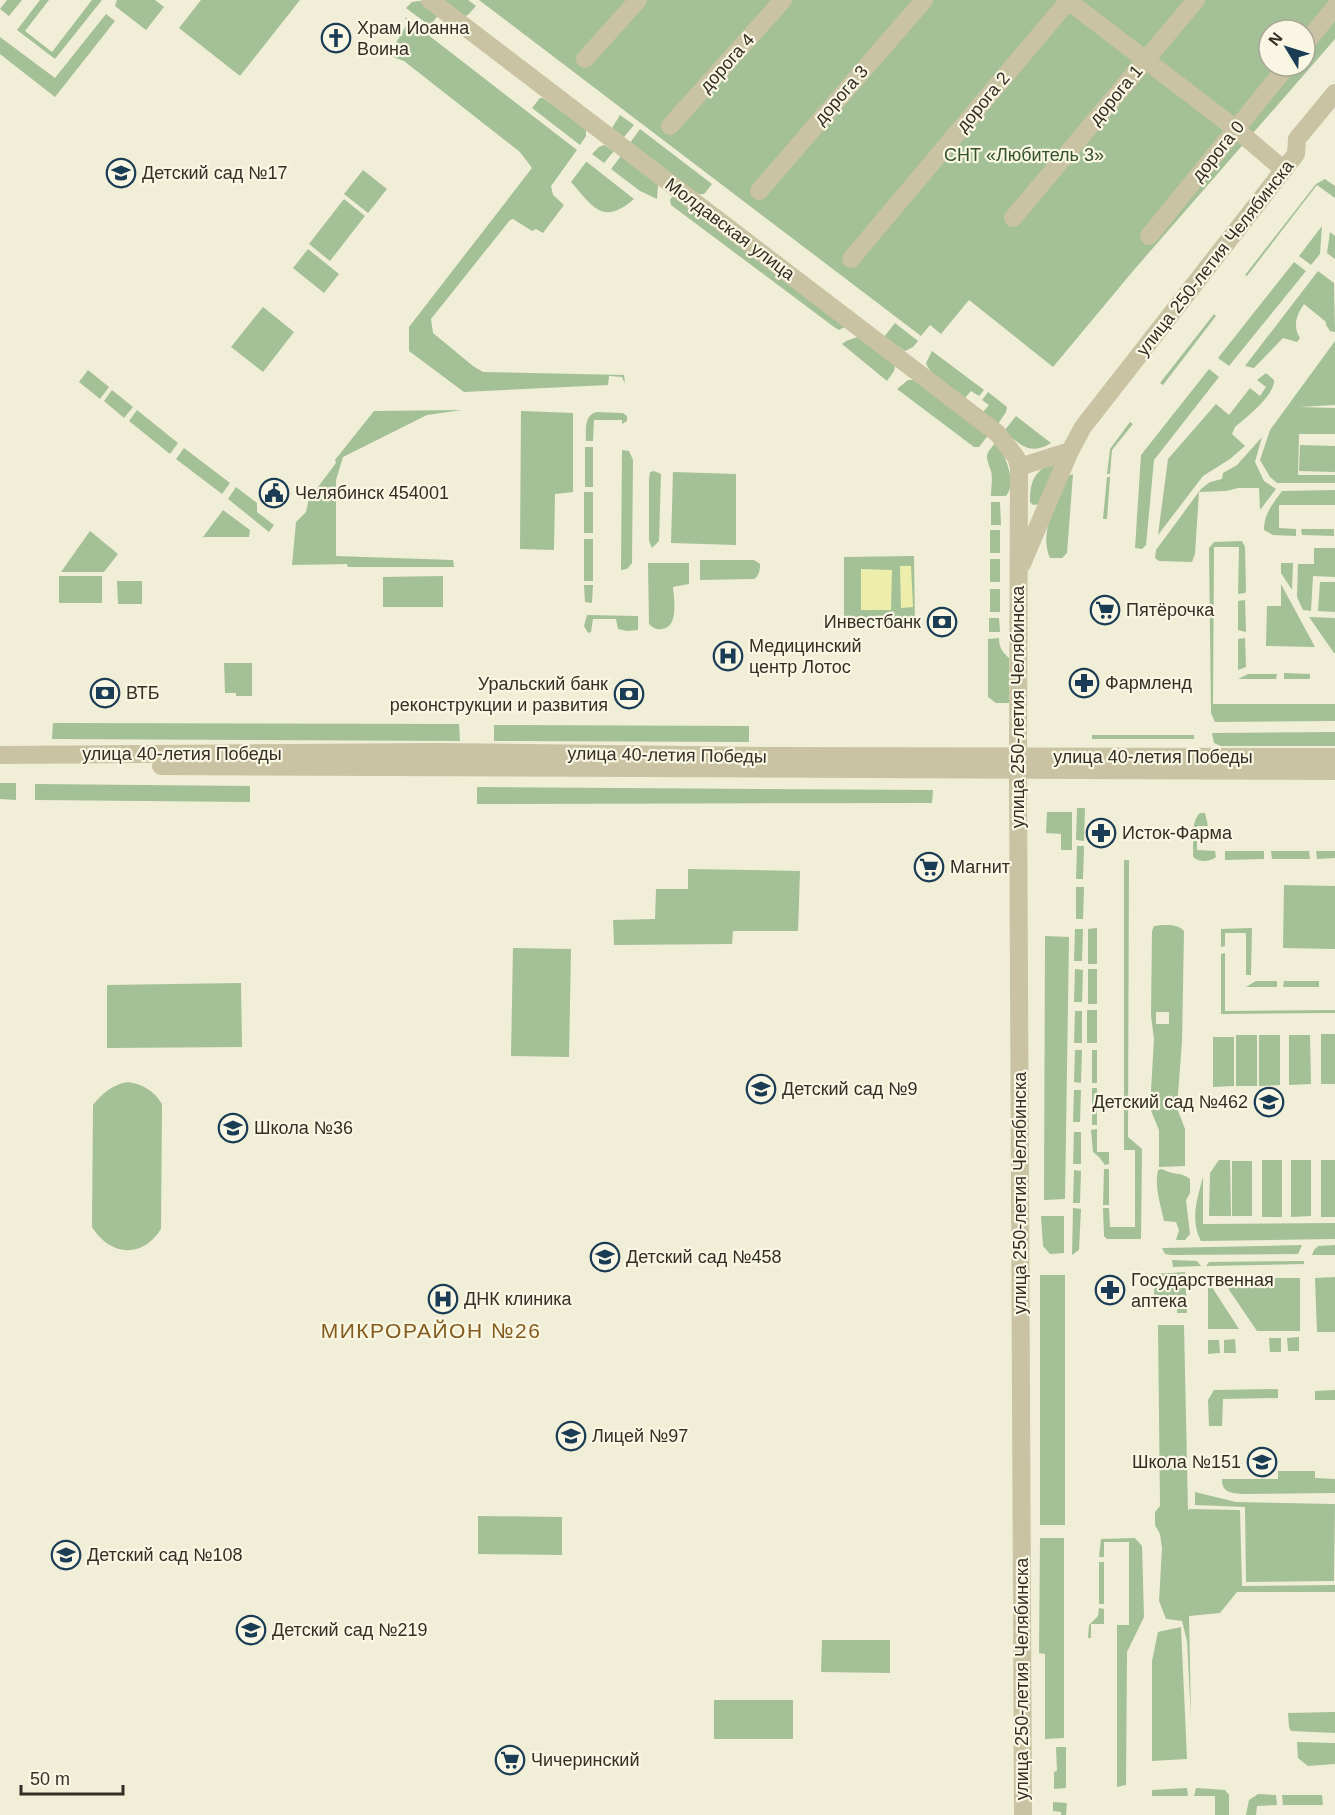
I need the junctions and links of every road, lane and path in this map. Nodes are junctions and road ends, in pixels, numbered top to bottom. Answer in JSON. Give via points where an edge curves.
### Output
{"nodes":[{"id":1,"x":430,"y":0,"type":"edge"},
{"id":2,"x":638,"y":0,"type":"edge"},
{"id":3,"x":783,"y":0,"type":"edge"},
{"id":4,"x":924,"y":0,"type":"edge"},
{"id":5,"x":1068,"y":0,"type":"edge"},
{"id":6,"x":1196,"y":0,"type":"edge"},
{"id":7,"x":1335,"y":8,"type":"edge"},
{"id":8,"x":1317,"y":30,"type":"edge"},
{"id":9,"x":585,"y":59,"type":"dead end"},
{"id":10,"x":1146,"y":60,"type":"junction"},
{"id":11,"x":1277,"y":78,"type":"edge"},
{"id":12,"x":1335,"y":93,"type":"edge"},
{"id":13,"x":670,"y":126,"type":"dead end"},
{"id":14,"x":1236,"y":129,"type":"junction"},
{"id":15,"x":1284,"y":170,"type":"junction"},
{"id":16,"x":759,"y":191,"type":"dead end"},
{"id":17,"x":1013,"y":218,"type":"dead end"},
{"id":18,"x":1149,"y":236,"type":"dead end"},
{"id":19,"x":851,"y":259,"type":"dead end"},
{"id":20,"x":1070,"y":451,"type":"junction"},
{"id":21,"x":1019,"y":467,"type":"junction"},
{"id":22,"x":1019,"y":572,"type":"junction"},
{"id":23,"x":0,"y":755,"type":"edge"},
{"id":24,"x":1335,"y":757,"type":"edge"},
{"id":25,"x":29,"y":761,"type":"junction"},
{"id":26,"x":1018,"y":764,"type":"junction"},
{"id":27,"x":0,"y":766,"type":"edge"},
{"id":28,"x":1335,"y":771,"type":"edge"},
{"id":29,"x":1023,"y":1815,"type":"edge"}],
"edges":[{"from":1,"to":21,"type":"street","name":"Молдавская улица","via":[[997,433]]},
{"from":2,"to":9,"type":"street"},
{"from":3,"to":13,"type":"street","name":"дорога 4"},
{"from":4,"to":16,"type":"street","name":"дорога 3"},
{"from":5,"to":10,"type":"street"},
{"from":5,"to":19,"type":"street","name":"дорога 2"},
{"from":6,"to":10,"type":"street","name":"дорога 1"},
{"from":7,"to":8,"type":"street"},
{"from":10,"to":14,"type":"street"},
{"from":10,"to":17,"type":"street","name":"дорога 1"},
{"from":11,"to":14,"type":"street","name":"дорога 0"},
{"from":12,"to":15,"type":"street","name":"улица 250-летия Челябинска","via":[[1297,139],[1296,154]]},
{"from":14,"to":15,"type":"street"},
{"from":14,"to":18,"type":"street","name":"дорога 0"},
{"from":15,"to":20,"type":"street","name":"улица 250-летия Челябинска","via":[[1083,427]]},
{"from":20,"to":21,"type":"street"},
{"from":20,"to":22,"type":"street","name":"улица 250-летия Челябинска"},
{"from":21,"to":22,"type":"street","name":"улица 250-летия Челябинска"},
{"from":22,"to":26,"type":"street","name":"улица 250-летия Челябинска"},
{"from":23,"to":25,"type":"street","name":"улица 40-летия Победы"},
{"from":24,"to":26,"type":"street","name":"улица 40-летия Победы"},
{"from":25,"to":26,"type":"street","name":"улица 40-летия Победы","via":[[437,759]]},
{"from":25,"to":27,"type":"street","name":"улица 40-летия Победы"},
{"from":26,"to":28,"type":"street","name":"улица 40-летия Победы"},
{"from":26,"to":29,"type":"street","name":"улица 250-летия Челябинска"}]}
